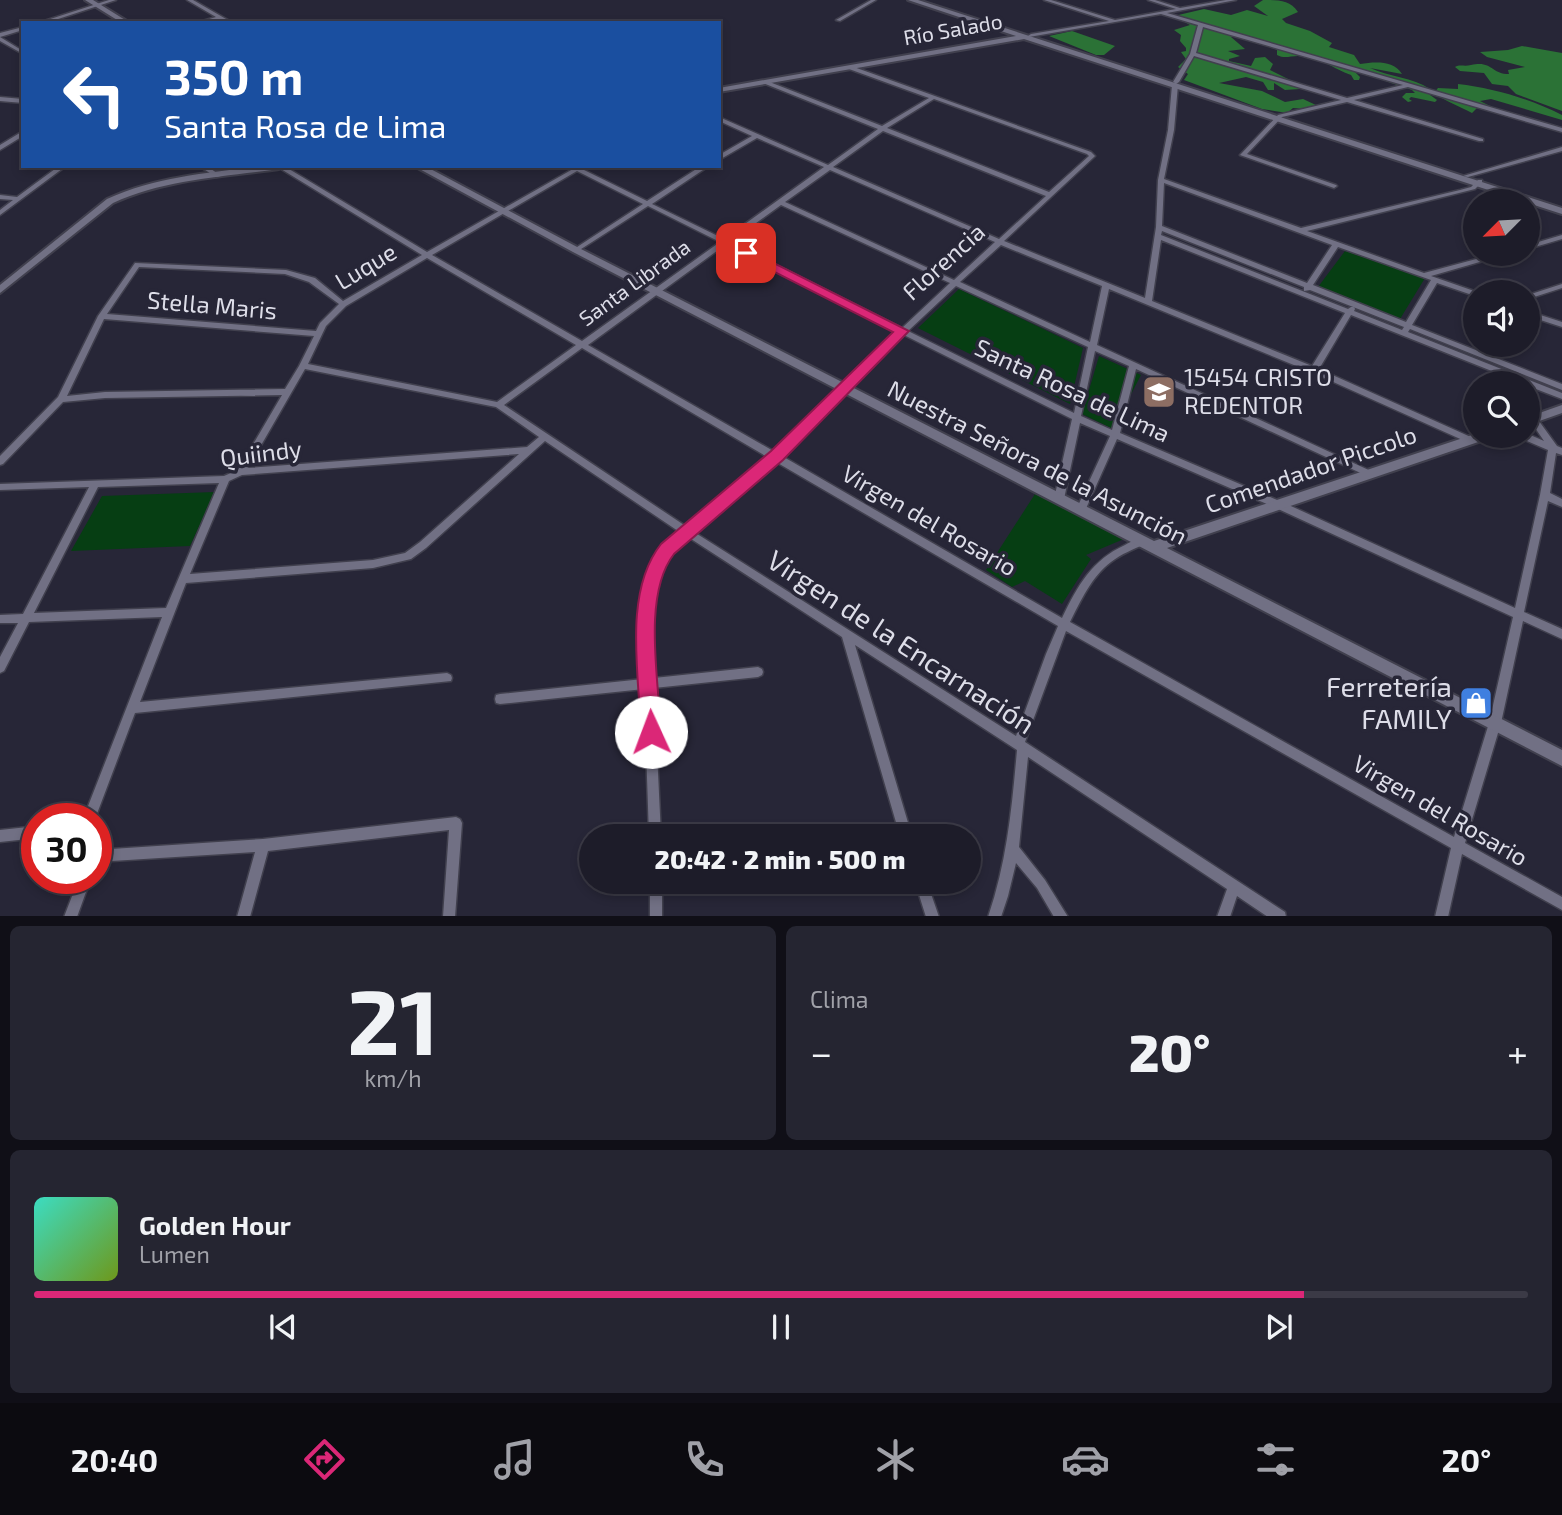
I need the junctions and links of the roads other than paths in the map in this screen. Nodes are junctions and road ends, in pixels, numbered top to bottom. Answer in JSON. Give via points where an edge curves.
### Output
{"nodes":[{"id":1,"x":88,"y":0,"type":"edge"},
{"id":2,"x":114,"y":0,"type":"edge"},
{"id":3,"x":189,"y":0,"type":"edge"},
{"id":4,"x":874,"y":0,"type":"edge"},
{"id":5,"x":911,"y":0,"type":"edge"},
{"id":6,"x":920,"y":0,"type":"edge"},
{"id":7,"x":1046,"y":0,"type":"edge"},
{"id":8,"x":1150,"y":0,"type":"edge"},
{"id":9,"x":1234,"y":0,"type":"edge"},
{"id":10,"x":97,"y":5,"type":"junction"},
{"id":11,"x":1182,"y":9,"type":"junction"},
{"id":12,"x":1161,"y":13,"type":"junction"},
{"id":13,"x":220,"y":17,"type":"junction"},
{"id":14,"x":838,"y":20,"type":"dead end"},
{"id":15,"x":46,"y":21,"type":"edge"},
{"id":16,"x":124,"y":21,"type":"edge"},
{"id":17,"x":205,"y":21,"type":"edge"},
{"id":18,"x":227,"y":21,"type":"edge"},
{"id":19,"x":1117,"y":21,"type":"junction"},
{"id":20,"x":1201,"y":25,"type":"junction"},
{"id":21,"x":21,"y":29,"type":"edge"},
{"id":22,"x":0,"y":37,"type":"edge"},
{"id":23,"x":1028,"y":37,"type":"junction"},
{"id":24,"x":21,"y":52,"type":"edge"},
{"id":25,"x":1193,"y":54,"type":"junction"},
{"id":26,"x":851,"y":68,"type":"junction"},
{"id":27,"x":765,"y":82,"type":"junction"},
{"id":28,"x":1175,"y":84,"type":"junction"},
{"id":29,"x":1408,"y":85,"type":"junction"},
{"id":30,"x":721,"y":90,"type":"edge"},
{"id":31,"x":934,"y":97,"type":"junction"},
{"id":32,"x":0,"y":99,"type":"edge"},
{"id":33,"x":1343,"y":99,"type":"junction"},
{"id":34,"x":21,"y":101,"type":"edge"},
{"id":35,"x":1279,"y":117,"type":"junction"},
{"id":36,"x":721,"y":120,"type":"edge"},
{"id":37,"x":882,"y":129,"type":"junction"},
{"id":38,"x":1562,"y":130,"type":"edge"},
{"id":39,"x":21,"y":134,"type":"edge"},
{"id":40,"x":757,"y":135,"type":"junction"},
{"id":41,"x":1481,"y":140,"type":"dead end"},
{"id":42,"x":2,"y":145,"type":"edge"},
{"id":43,"x":1562,"y":149,"type":"edge"},
{"id":44,"x":721,"y":157,"type":"edge"},
{"id":45,"x":830,"y":166,"type":"junction"},
{"id":46,"x":60,"y":168,"type":"edge"},
{"id":47,"x":205,"y":168,"type":"edge"},
{"id":48,"x":267,"y":168,"type":"edge"},
{"id":49,"x":282,"y":168,"type":"edge"},
{"id":50,"x":422,"y":168,"type":"edge"},
{"id":51,"x":575,"y":168,"type":"edge"},
{"id":52,"x":579,"y":168,"type":"edge"},
{"id":53,"x":703,"y":168,"type":"edge"},
{"id":54,"x":218,"y":176,"type":"junction"},
{"id":55,"x":1466,"y":176,"type":"junction"},
{"id":56,"x":1161,"y":180,"type":"junction"},
{"id":57,"x":1479,"y":182,"type":"junction"},
{"id":58,"x":1334,"y":187,"type":"dead end"},
{"id":59,"x":1050,"y":195,"type":"junction"},
{"id":60,"x":0,"y":197,"type":"edge"},
{"id":61,"x":19,"y":199,"type":"junction"},
{"id":62,"x":780,"y":202,"type":"junction"},
{"id":63,"x":646,"y":203,"type":"junction"},
{"id":64,"x":1562,"y":208,"type":"edge"},
{"id":65,"x":501,"y":211,"type":"junction"},
{"id":66,"x":0,"y":213,"type":"edge"},
{"id":67,"x":1158,"y":231,"type":"junction"},
{"id":68,"x":1300,"y":231,"type":"junction"},
{"id":69,"x":1562,"y":237,"type":"edge"},
{"id":70,"x":723,"y":241,"type":"junction"},
{"id":71,"x":1000,"y":242,"type":"junction"},
{"id":72,"x":1540,"y":243,"type":"edge"},
{"id":73,"x":1336,"y":244,"type":"junction"},
{"id":74,"x":576,"y":250,"type":"junction"},
{"id":75,"x":427,"y":255,"type":"junction"},
{"id":76,"x":1463,"y":264,"type":"edge"},
{"id":77,"x":1424,"y":275,"type":"junction"},
{"id":78,"x":1435,"y":279,"type":"junction"},
{"id":79,"x":955,"y":283,"type":"junction"},
{"id":80,"x":1106,"y":284,"type":"junction"},
{"id":81,"x":1562,"y":286,"type":"edge"},
{"id":82,"x":0,"y":290,"type":"edge"},
{"id":83,"x":1306,"y":290,"type":"junction"},
{"id":84,"x":1463,"y":290,"type":"edge"},
{"id":85,"x":655,"y":291,"type":"junction"},
{"id":86,"x":1540,"y":293,"type":"edge"},
{"id":87,"x":1147,"y":301,"type":"junction"},
{"id":88,"x":343,"y":304,"type":"junction"},
{"id":89,"x":1352,"y":308,"type":"junction"},
{"id":90,"x":102,"y":316,"type":"junction"},
{"id":91,"x":1540,"y":318,"type":"edge"},
{"id":92,"x":1562,"y":326,"type":"edge"},
{"id":93,"x":1406,"y":329,"type":"junction"},
{"id":94,"x":902,"y":331,"type":"junction"},
{"id":95,"x":319,"y":334,"type":"junction"},
{"id":96,"x":582,"y":343,"type":"junction"},
{"id":97,"x":1093,"y":346,"type":"junction"},
{"id":98,"x":1133,"y":365,"type":"junction"},
{"id":99,"x":303,"y":366,"type":"junction"},
{"id":100,"x":1314,"y":370,"type":"junction"},
{"id":101,"x":1562,"y":387,"type":"edge"},
{"id":102,"x":842,"y":388,"type":"junction"},
{"id":103,"x":287,"y":392,"type":"junction"},
{"id":104,"x":1562,"y":396,"type":"edge"},
{"id":105,"x":61,"y":399,"type":"junction"},
{"id":106,"x":498,"y":405,"type":"junction"},
{"id":107,"x":1562,"y":409,"type":"edge"},
{"id":108,"x":1540,"y":417,"type":"edge"},
{"id":109,"x":1077,"y":418,"type":"junction"},
{"id":110,"x":1540,"y":431,"type":"edge"},
{"id":111,"x":1463,"y":433,"type":"edge"},
{"id":112,"x":1115,"y":434,"type":"junction"},
{"id":113,"x":544,"y":437,"type":"junction"},
{"id":114,"x":1463,"y":442,"type":"edge"},
{"id":115,"x":1540,"y":442,"type":"edge"},
{"id":116,"x":1557,"y":449,"type":"edge"},
{"id":117,"x":527,"y":450,"type":"junction"},
{"id":118,"x":777,"y":456,"type":"junction"},
{"id":119,"x":0,"y":463,"type":"edge"},
{"id":120,"x":241,"y":472,"type":"junction"},
{"id":121,"x":1370,"y":474,"type":"junction"},
{"id":122,"x":225,"y":479,"type":"junction"},
{"id":123,"x":95,"y":485,"type":"junction"},
{"id":124,"x":0,"y":487,"type":"edge"},
{"id":125,"x":1545,"y":495,"type":"junction"},
{"id":126,"x":1059,"y":499,"type":"junction"},
{"id":127,"x":1562,"y":503,"type":"edge"},
{"id":128,"x":1279,"y":505,"type":"junction"},
{"id":129,"x":1081,"y":510,"type":"junction"},
{"id":130,"x":687,"y":532,"type":"junction"},
{"id":131,"x":1148,"y":544,"type":"junction"},
{"id":132,"x":183,"y":579,"type":"junction"},
{"id":133,"x":169,"y":612,"type":"junction"},
{"id":134,"x":1518,"y":613,"type":"junction"},
{"id":135,"x":25,"y":618,"type":"junction"},
{"id":136,"x":0,"y":619,"type":"edge"},
{"id":137,"x":1064,"y":624,"type":"junction"},
{"id":138,"x":846,"y":633,"type":"junction"},
{"id":139,"x":1562,"y":634,"type":"edge"},
{"id":140,"x":0,"y":668,"type":"edge"},
{"id":141,"x":758,"y":672,"type":"dead end"},
{"id":142,"x":447,"y":678,"type":"dead end"},
{"id":143,"x":649,"y":684,"type":"junction"},
{"id":144,"x":500,"y":699,"type":"dead end"},
{"id":145,"x":133,"y":708,"type":"junction"},
{"id":146,"x":1495,"y":723,"type":"junction"},
{"id":147,"x":1021,"y":746,"type":"junction"},
{"id":148,"x":1562,"y":758,"type":"edge"},
{"id":149,"x":95,"y":803,"type":"edge"},
{"id":150,"x":655,"y":824,"type":"edge"},
{"id":151,"x":902,"y":824,"type":"edge"},
{"id":152,"x":21,"y":834,"type":"edge"},
{"id":153,"x":0,"y":836,"type":"edge"},
{"id":154,"x":1458,"y":844,"type":"junction"},
{"id":155,"x":263,"y":845,"type":"junction"},
{"id":156,"x":1014,"y":851,"type":"junction"},
{"id":157,"x":112,"y":855,"type":"edge"},
{"id":158,"x":1234,"y":887,"type":"junction"},
{"id":159,"x":79,"y":894,"type":"edge"},
{"id":160,"x":656,"y":894,"type":"edge"},
{"id":161,"x":925,"y":894,"type":"edge"},
{"id":162,"x":1562,"y":904,"type":"edge"},
{"id":163,"x":70,"y":916,"type":"edge"},
{"id":164,"x":243,"y":916,"type":"edge"},
{"id":165,"x":449,"y":916,"type":"edge"},
{"id":166,"x":656,"y":916,"type":"edge"},
{"id":167,"x":933,"y":916,"type":"edge"},
{"id":168,"x":994,"y":916,"type":"edge"},
{"id":169,"x":1062,"y":916,"type":"edge"},
{"id":170,"x":1223,"y":916,"type":"edge"},
{"id":171,"x":1280,"y":916,"type":"edge"},
{"id":172,"x":1441,"y":916,"type":"edge"}],
"edges":[{"from":1,"to":10,"type":"street"},
{"from":2,"to":10,"type":"street"},
{"from":3,"to":13,"type":"street"},
{"from":4,"to":14,"type":"street"},
{"from":5,"to":23,"type":"street"},
{"from":6,"to":23,"type":"street"},
{"from":7,"to":19,"type":"street"},
{"from":8,"to":11,"type":"street"},
{"from":9,"to":11,"type":"street","name":"Río Salado"},
{"from":10,"to":15,"type":"street"},
{"from":10,"to":16,"type":"street"},
{"from":11,"to":12,"type":"street","name":"Río Salado"},
{"from":12,"to":19,"type":"street","name":"Río Salado"},
{"from":12,"to":20,"type":"street"},
{"from":13,"to":17,"type":"street"},
{"from":13,"to":18,"type":"street"},
{"from":19,"to":23,"type":"street","name":"Río Salado"},
{"from":20,"to":25,"type":"street"},
{"from":20,"to":29,"type":"street"},
{"from":21,"to":22,"type":"street"},
{"from":22,"to":24,"type":"street"},
{"from":23,"to":26,"type":"street","name":"Río Salado"},
{"from":23,"to":28,"type":"street"},
{"from":25,"to":28,"type":"street"},
{"from":25,"to":33,"type":"street"},
{"from":26,"to":27,"type":"street","name":"Río Salado"},
{"from":26,"to":31,"type":"street"},
{"from":27,"to":30,"type":"street","name":"Río Salado"},
{"from":27,"to":37,"type":"street"},
{"from":28,"to":35,"type":"street"},
{"from":28,"to":56,"type":"street"},
{"from":29,"to":33,"type":"street"},
{"from":29,"to":38,"type":"street"},
{"from":31,"to":37,"type":"street","name":"Santa Librada"},
{"from":31,"to":59,"type":"street","name":"Florencia","via":[[1089,152],[1090,159]]},
{"from":32,"to":34,"type":"street"},
{"from":33,"to":35,"type":"street"},
{"from":33,"to":41,"type":"street"},
{"from":35,"to":55,"type":"street"},
{"from":35,"to":57,"type":"street"},
{"from":35,"to":58,"type":"street","via":[[1243,155]]},
{"from":36,"to":40,"type":"street"},
{"from":37,"to":45,"type":"street","name":"Santa Librada"},
{"from":37,"to":59,"type":"street"},
{"from":39,"to":42,"type":"street"},
{"from":40,"to":44,"type":"street"},
{"from":40,"to":45,"type":"street"},
{"from":43,"to":55,"type":"street"},
{"from":45,"to":62,"type":"street","name":"Santa Librada"},
{"from":45,"to":71,"type":"street"},
{"from":46,"to":61,"type":"street"},
{"from":47,"to":54,"type":"street"},
{"from":48,"to":54,"type":"street"},
{"from":49,"to":75,"type":"street","name":"Virgen del Rosario"},
{"from":50,"to":65,"type":"street","name":"Nuestra Señora de la Asunción"},
{"from":51,"to":65,"type":"street","name":"Luque"},
{"from":52,"to":63,"type":"street","name":"Santa Rosa de Lima"},
{"from":53,"to":63,"type":"street"},
{"from":54,"to":82,"type":"street","via":[[122,194]]},
{"from":55,"to":57,"type":"street"},
{"from":56,"to":67,"type":"street"},
{"from":56,"to":68,"type":"street"},
{"from":57,"to":64,"type":"street"},
{"from":57,"to":68,"type":"street","via":[[1462,191]]},
{"from":59,"to":71,"type":"street","name":"Florencia"},
{"from":60,"to":61,"type":"street"},
{"from":61,"to":66,"type":"street"},
{"from":62,"to":70,"type":"street","name":"Santa Librada"},
{"from":62,"to":79,"type":"street"},
{"from":63,"to":70,"type":"street","name":"Santa Rosa de Lima"},
{"from":63,"to":74,"type":"street"},
{"from":65,"to":74,"type":"street","name":"Nuestra Señora de la Asunción"},
{"from":65,"to":75,"type":"street","name":"Luque"},
{"from":67,"to":83,"type":"street"},
{"from":67,"to":87,"type":"street"},
{"from":68,"to":73,"type":"street"},
{"from":69,"to":72,"type":"street"},
{"from":70,"to":85,"type":"street","name":"Santa Librada"},
{"from":70,"to":94,"type":"street","name":"Santa Rosa de Lima"},
{"from":71,"to":79,"type":"street","name":"Florencia"},
{"from":71,"to":80,"type":"street"},
{"from":73,"to":77,"type":"street"},
{"from":73,"to":83,"type":"street"},
{"from":74,"to":85,"type":"street","name":"Nuestra Señora de la Asunción"},
{"from":75,"to":88,"type":"street","name":"Luque"},
{"from":75,"to":96,"type":"street","name":"Virgen del Rosario"},
{"from":76,"to":77,"type":"street"},
{"from":77,"to":78,"type":"street"},
{"from":78,"to":84,"type":"street"},
{"from":78,"to":93,"type":"street"},
{"from":79,"to":94,"type":"street","name":"Florencia"},
{"from":79,"to":97,"type":"street"},
{"from":80,"to":87,"type":"street"},
{"from":80,"to":97,"type":"street"},
{"from":81,"to":86,"type":"street"},
{"from":83,"to":89,"type":"street"},
{"from":85,"to":96,"type":"street","name":"Santa Librada"},
{"from":85,"to":102,"type":"street","name":"Nuestra Señora de la Asunción"},
{"from":87,"to":100,"type":"street"},
{"from":88,"to":90,"type":"street","via":[[301,275],[144,264],[133,270]]},
{"from":88,"to":95,"type":"street","name":"Luque"},
{"from":89,"to":93,"type":"street"},
{"from":89,"to":100,"type":"street"},
{"from":90,"to":95,"type":"street","name":"Stella Maris"},
{"from":90,"to":105,"type":"street"},
{"from":91,"to":92,"type":"street"},
{"from":93,"to":101,"type":"street"},
{"from":93,"to":104,"type":"street"},
{"from":94,"to":102,"type":"street","name":"Florencia"},
{"from":94,"to":109,"type":"street","name":"Santa Rosa de Lima"},
{"from":95,"to":99,"type":"street","name":"Luque"},
{"from":96,"to":106,"type":"street","name":"Santa Librada"},
{"from":96,"to":118,"type":"street","name":"Virgen del Rosario"},
{"from":97,"to":98,"type":"street"},
{"from":97,"to":109,"type":"street"},
{"from":98,"to":112,"type":"street"},
{"from":98,"to":121,"type":"street"},
{"from":99,"to":103,"type":"street","name":"Luque"},
{"from":99,"to":106,"type":"street"},
{"from":100,"to":111,"type":"street"},
{"from":102,"to":118,"type":"street","name":"Florencia"},
{"from":102,"to":126,"type":"street","name":"Nuestra Señora de la Asunción"},
{"from":103,"to":105,"type":"street"},
{"from":103,"to":120,"type":"street","name":"Luque"},
{"from":105,"to":119,"type":"street"},
{"from":106,"to":113,"type":"street","name":"Virgen de la Encarnación"},
{"from":107,"to":108,"type":"street"},
{"from":109,"to":112,"type":"street","name":"Santa Rosa de Lima"},
{"from":109,"to":126,"type":"street"},
{"from":110,"to":116,"type":"street"},
{"from":112,"to":128,"type":"street","name":"Santa Rosa de Lima"},
{"from":112,"to":129,"type":"street"},
{"from":113,"to":117,"type":"street"},
{"from":113,"to":130,"type":"street","name":"Virgen de la Encarnación"},
{"from":114,"to":121,"type":"street","name":"Comendador Piccolo"},
{"from":115,"to":116,"type":"street"},
{"from":116,"to":125,"type":"street"},
{"from":117,"to":120,"type":"street","name":"Quiindy"},
{"from":117,"to":132,"type":"street","via":[[408,556],[373,564]]},
{"from":118,"to":130,"type":"street","name":"Florencia"},
{"from":118,"to":137,"type":"street","name":"Virgen del Rosario"},
{"from":120,"to":122,"type":"street","name":"Quiindy"},
{"from":121,"to":128,"type":"street","name":"Comendador Piccolo"},
{"from":122,"to":123,"type":"street","name":"Quiindy"},
{"from":122,"to":132,"type":"street"},
{"from":123,"to":124,"type":"street","name":"Quiindy"},
{"from":123,"to":135,"type":"street"},
{"from":125,"to":127,"type":"street"},
{"from":125,"to":134,"type":"street"},
{"from":126,"to":129,"type":"street","name":"Nuestra Señora de la Asunción"},
{"from":128,"to":131,"type":"street","name":"Comendador Piccolo"},
{"from":128,"to":134,"type":"street","name":"Santa Rosa de Lima"},
{"from":129,"to":131,"type":"street","name":"Nuestra Señora de la Asunción"},
{"from":130,"to":138,"type":"street","name":"Virgen de la Encarnación"},
{"from":130,"to":143,"type":"street","name":"Florencia","via":[[659,561],[652,577],[646,617]]},
{"from":131,"to":137,"type":"street","via":[[1118,553],[1097,569]]},
{"from":131,"to":146,"type":"street","name":"Nuestra Señora de la Asunción"},
{"from":132,"to":133,"type":"street"},
{"from":133,"to":135,"type":"street"},
{"from":133,"to":145,"type":"street"},
{"from":134,"to":139,"type":"street","name":"Santa Rosa de Lima"},
{"from":134,"to":146,"type":"street"},
{"from":135,"to":136,"type":"street"},
{"from":135,"to":140,"type":"street"},
{"from":137,"to":147,"type":"street"},
{"from":137,"to":154,"type":"street","name":"Virgen del Rosario"},
{"from":138,"to":147,"type":"street","name":"Virgen de la Encarnación"},
{"from":138,"to":151,"type":"street"},
{"from":141,"to":143,"type":"street"},
{"from":142,"to":145,"type":"street"},
{"from":143,"to":144,"type":"street"},
{"from":143,"to":150,"type":"street","name":"Florencia"},
{"from":145,"to":149,"type":"street"},
{"from":146,"to":148,"type":"street","name":"Nuestra Señora de la Asunción"},
{"from":146,"to":154,"type":"street"},
{"from":147,"to":156,"type":"street"},
{"from":147,"to":158,"type":"street","name":"Virgen de la Encarnación"},
{"from":152,"to":153,"type":"street"},
{"from":154,"to":162,"type":"street","name":"Virgen del Rosario"},
{"from":154,"to":172,"type":"street"},
{"from":155,"to":157,"type":"street"},
{"from":155,"to":164,"type":"street"},
{"from":155,"to":165,"type":"street","via":[[456,824]]},
{"from":156,"to":168,"type":"street"},
{"from":156,"to":169,"type":"street"},
{"from":158,"to":170,"type":"street"},
{"from":158,"to":171,"type":"street","name":"Virgen de la Encarnación"},
{"from":159,"to":163,"type":"street"},
{"from":160,"to":166,"type":"street"},
{"from":161,"to":167,"type":"street"}]}
